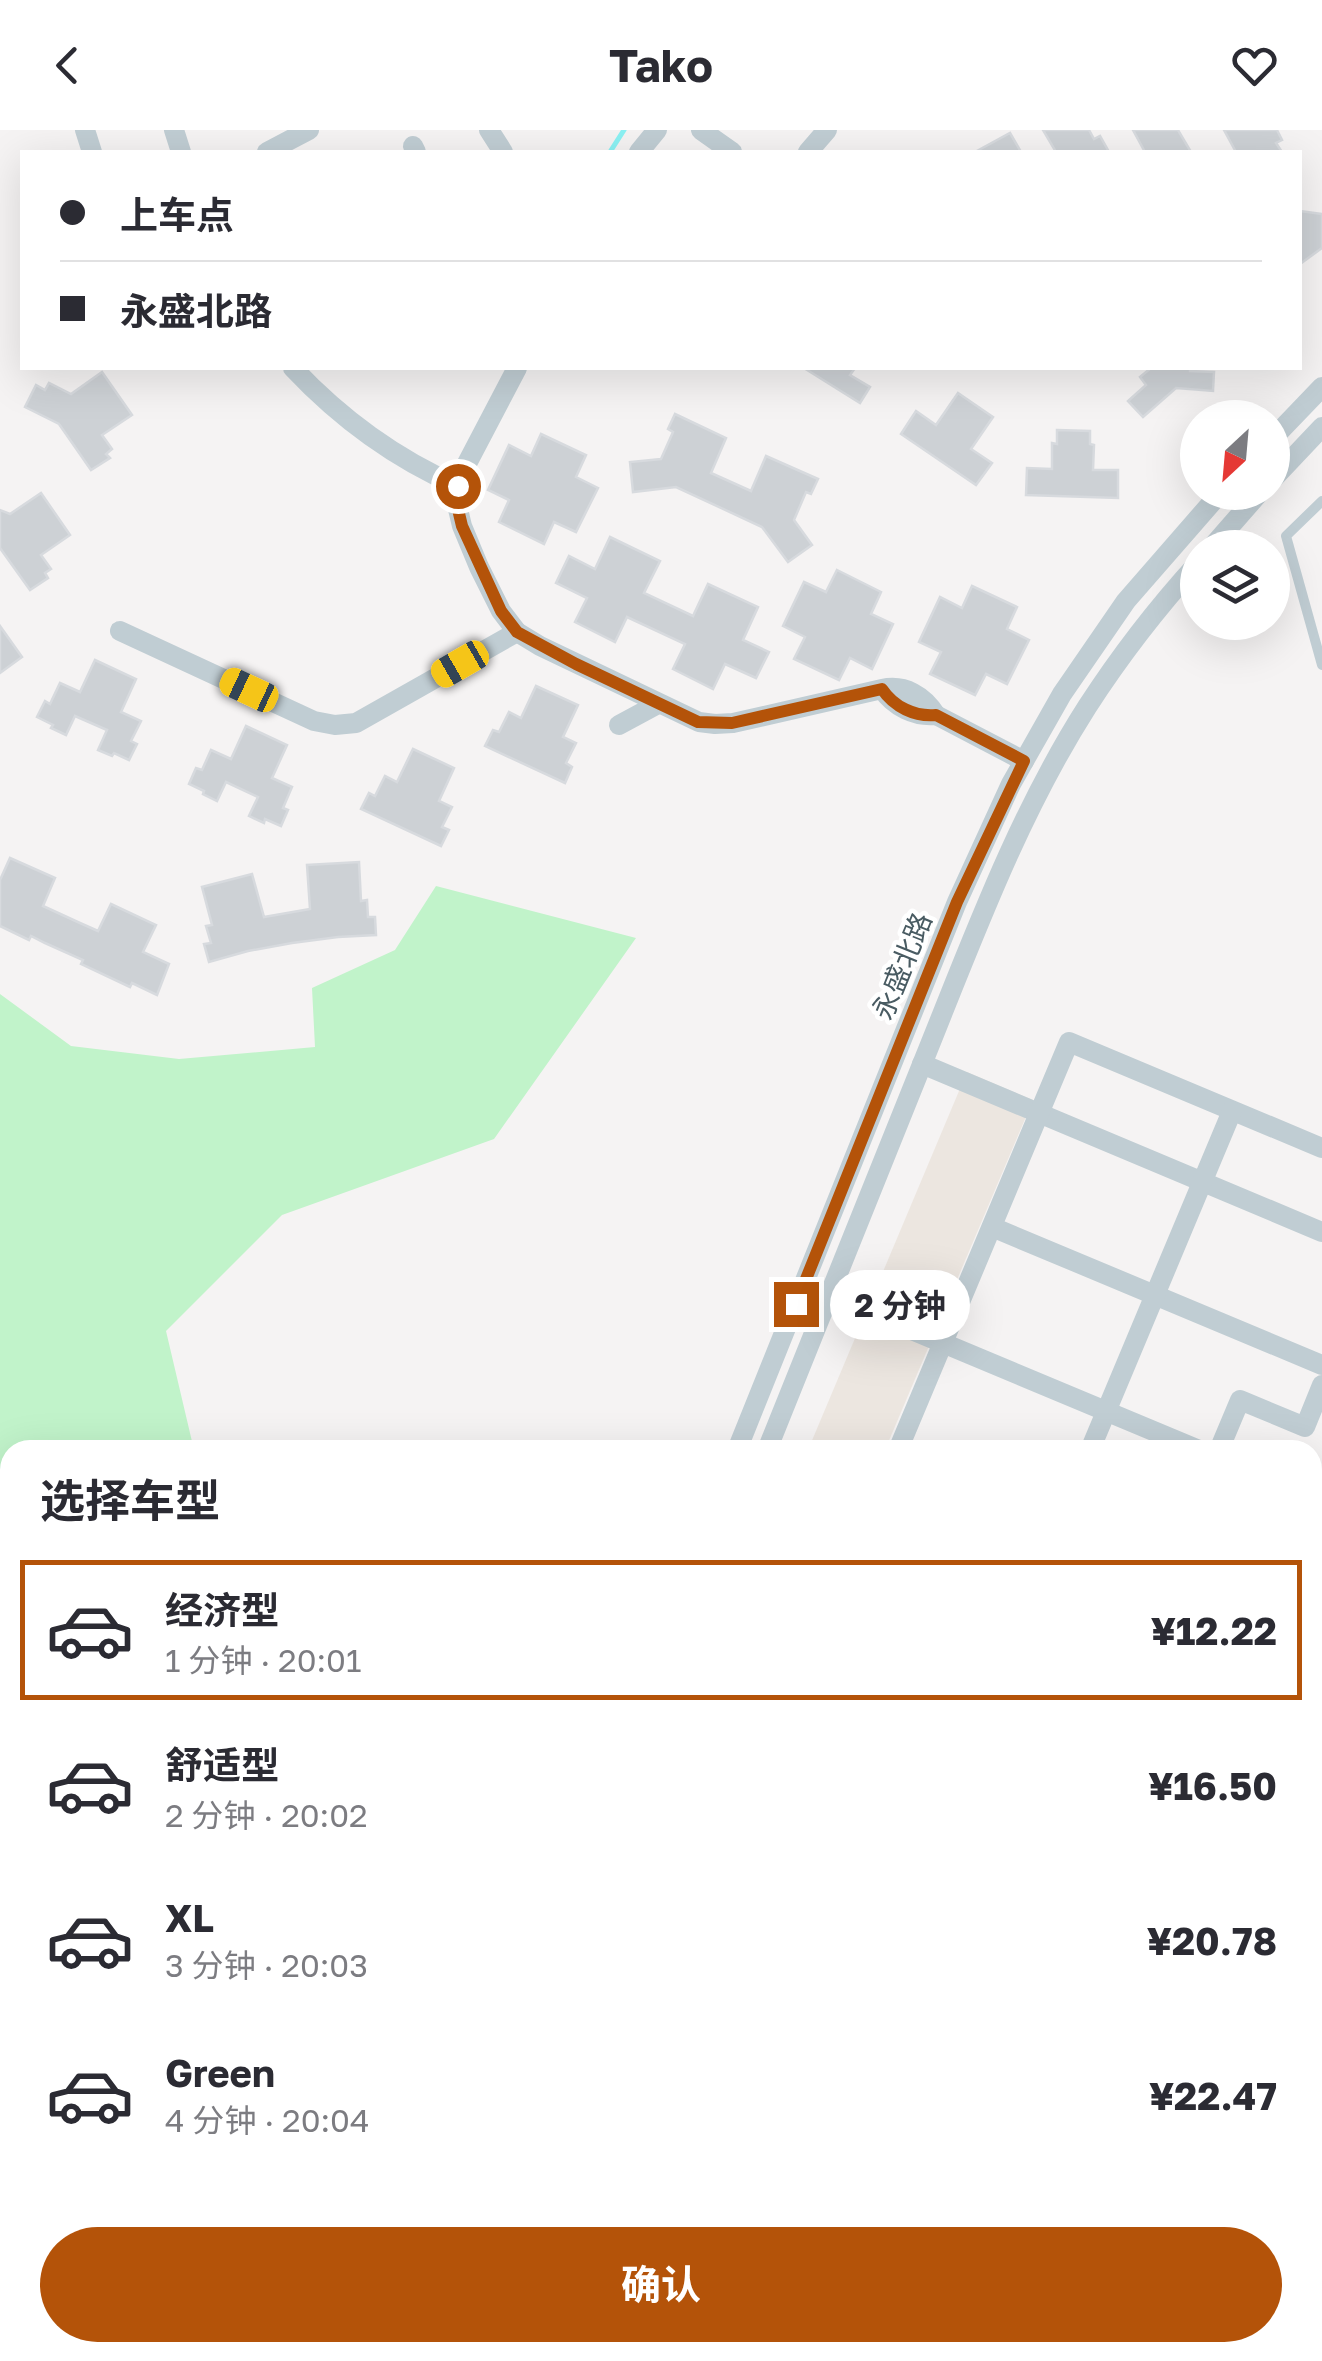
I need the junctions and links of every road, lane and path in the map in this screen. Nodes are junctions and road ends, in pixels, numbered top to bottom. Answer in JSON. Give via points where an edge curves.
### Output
{"nodes":[{"id":1,"x":309,"y":130,"type":"edge"},
{"id":2,"x":657,"y":130,"type":"edge"},
{"id":3,"x":701,"y":130,"type":"edge"},
{"id":4,"x":827,"y":130,"type":"edge"},
{"id":5,"x":268,"y":144,"type":"edge"},
{"id":6,"x":641,"y":150,"type":"edge"},
{"id":7,"x":729,"y":150,"type":"edge"},
{"id":8,"x":810,"y":150,"type":"edge"},
{"id":9,"x":295,"y":370,"type":"edge"},
{"id":10,"x":516,"y":370,"type":"edge"},
{"id":11,"x":1322,"y":387,"type":"edge"},
{"id":12,"x":1290,"y":420,"type":"edge"},
{"id":13,"x":1322,"y":427,"type":"edge"},
{"id":14,"x":1290,"y":461,"type":"edge"},
{"id":15,"x":458,"y":486,"type":"junction"},
{"id":16,"x":1322,"y":501,"type":"edge"},
{"id":17,"x":1205,"y":510,"type":"edge"},
{"id":18,"x":1244,"y":510,"type":"edge"},
{"id":19,"x":1227,"y":530,"type":"edge"},
{"id":20,"x":1180,"y":584,"type":"edge"},
{"id":21,"x":120,"y":630,"type":"dead end"},
{"id":22,"x":517,"y":632,"type":"junction"},
{"id":23,"x":1322,"y":665,"type":"edge"},
{"id":24,"x":658,"y":704,"type":"junction"},
{"id":25,"x":619,"y":725,"type":"dead end"},
{"id":26,"x":1024,"y":761,"type":"junction"},
{"id":27,"x":922,"y":1064,"type":"junction"},
{"id":28,"x":1232,"y":1111,"type":"junction"},
{"id":29,"x":1039,"y":1114,"type":"junction"},
{"id":30,"x":1322,"y":1148,"type":"edge"},
{"id":31,"x":1202,"y":1182,"type":"junction"},
{"id":32,"x":992,"y":1227,"type":"junction"},
{"id":33,"x":1322,"y":1232,"type":"edge"},
{"id":34,"x":828,"y":1295,"type":"junction"},
{"id":35,"x":1154,"y":1295,"type":"junction"},
{"id":36,"x":943,"y":1343,"type":"junction"},
{"id":37,"x":1322,"y":1366,"type":"edge"},
{"id":38,"x":1322,"y":1386,"type":"edge"},
{"id":39,"x":1106,"y":1411,"type":"junction"},
{"id":40,"x":740,"y":1440,"type":"edge"},
{"id":41,"x":771,"y":1440,"type":"edge"},
{"id":42,"x":902,"y":1440,"type":"edge"},
{"id":43,"x":1094,"y":1440,"type":"edge"},
{"id":44,"x":1175,"y":1440,"type":"edge"},
{"id":45,"x":1223,"y":1440,"type":"edge"}],
"edges":[{"from":1,"to":5,"type":"street"},
{"from":2,"to":6,"type":"street"},
{"from":3,"to":7,"type":"street"},
{"from":4,"to":8,"type":"street"},
{"from":9,"to":15,"type":"street","via":[[378,442]]},
{"from":10,"to":15,"type":"street"},
{"from":11,"to":12,"type":"street"},
{"from":13,"to":14,"type":"street"},
{"from":15,"to":22,"type":"street","via":[[462,526]]},
{"from":16,"to":23,"type":"lane","via":[[1286,536]]},
{"from":17,"to":26,"type":"street","name":"永盛北路","via":[[1126,601]]},
{"from":18,"to":19,"type":"street"},
{"from":20,"to":27,"type":"street","name":"永盛北路","via":[[1130,642],[1041,789]]},
{"from":21,"to":22,"type":"street","via":[[334,726],[356,723]]},
{"from":22,"to":24,"type":"street"},
{"from":24,"to":25,"type":"street"},
{"from":24,"to":26,"type":"street","via":[[698,722],[732,723],[882,689],[920,716],[936,715]]},
{"from":26,"to":40,"type":"street","name":"永盛北路","via":[[957,902]]},
{"from":27,"to":29,"type":"street"},
{"from":27,"to":34,"type":"street","name":"永盛北路"},
{"from":28,"to":29,"type":"street","via":[[1069,1042]]},
{"from":28,"to":30,"type":"street"},
{"from":28,"to":31,"type":"street"},
{"from":29,"to":31,"type":"street"},
{"from":29,"to":32,"type":"street"},
{"from":31,"to":33,"type":"street"},
{"from":31,"to":35,"type":"street"},
{"from":32,"to":35,"type":"street"},
{"from":32,"to":36,"type":"street"},
{"from":34,"to":36,"type":"street"},
{"from":34,"to":41,"type":"street","name":"永盛北路"},
{"from":35,"to":37,"type":"street"},
{"from":35,"to":39,"type":"street"},
{"from":36,"to":39,"type":"street"},
{"from":36,"to":42,"type":"street"},
{"from":38,"to":45,"type":"street","via":[[1305,1427],[1240,1400]]},
{"from":39,"to":43,"type":"street"},
{"from":39,"to":44,"type":"street"}]}
